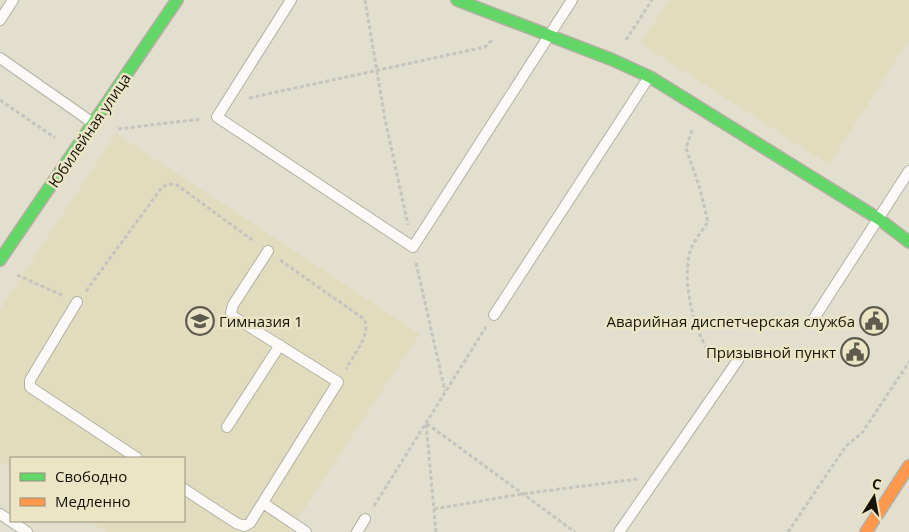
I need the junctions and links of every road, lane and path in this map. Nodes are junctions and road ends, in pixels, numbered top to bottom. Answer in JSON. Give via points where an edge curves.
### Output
{"nodes":[{"id":1,"x":13,"y":0,"type":"edge"},
{"id":2,"x":177,"y":0,"type":"edge"},
{"id":3,"x":291,"y":0,"type":"edge"},
{"id":4,"x":365,"y":0,"type":"edge"},
{"id":5,"x":457,"y":0,"type":"edge"},
{"id":6,"x":572,"y":0,"type":"edge"},
{"id":7,"x":652,"y":0,"type":"edge"},
{"id":8,"x":0,"y":20,"type":"edge"},
{"id":9,"x":513,"y":22,"type":"junction"},
{"id":10,"x":550,"y":34,"type":"junction"},
{"id":11,"x":0,"y":58,"type":"edge"},
{"id":12,"x":613,"y":60,"type":"junction"},
{"id":13,"x":376,"y":70,"type":"junction"},
{"id":14,"x":650,"y":77,"type":"junction"},
{"id":15,"x":0,"y":100,"type":"edge"},
{"id":16,"x":226,"y":103,"type":"junction"},
{"id":17,"x":704,"y":111,"type":"junction"},
{"id":18,"x":217,"y":117,"type":"junction"},
{"id":19,"x":94,"y":124,"type":"junction"},
{"id":20,"x":110,"y":130,"type":"dead end"},
{"id":21,"x":74,"y":151,"type":"junction"},
{"id":22,"x":909,"y":171,"type":"edge"},
{"id":23,"x":879,"y":219,"type":"junction"},
{"id":24,"x":909,"y":242,"type":"edge"},
{"id":25,"x":413,"y":246,"type":"junction"},
{"id":26,"x":268,"y":251,"type":"junction"},
{"id":27,"x":0,"y":260,"type":"edge"},
{"id":28,"x":12,"y":272,"type":"dead end"},
{"id":29,"x":77,"y":302,"type":"junction"},
{"id":30,"x":494,"y":315,"type":"joint"},
{"id":31,"x":811,"y":323,"type":"dead end"},
{"id":32,"x":280,"y":345,"type":"junction"},
{"id":33,"x":738,"y":360,"type":"dead end"},
{"id":34,"x":909,"y":362,"type":"edge"},
{"id":35,"x":728,"y":374,"type":"junction"},
{"id":36,"x":338,"y":382,"type":"junction"},
{"id":37,"x":445,"y":391,"type":"junction"},
{"id":38,"x":426,"y":424,"type":"junction"},
{"id":39,"x":227,"y":427,"type":"dead end"},
{"id":40,"x":135,"y":457,"type":"edge"},
{"id":41,"x":909,"y":466,"type":"edge"},
{"id":42,"x":654,"y":482,"type":"junction"},
{"id":43,"x":185,"y":490,"type":"edge"},
{"id":44,"x":522,"y":494,"type":"junction"},
{"id":45,"x":263,"y":503,"type":"junction"},
{"id":46,"x":434,"y":509,"type":"junction"},
{"id":47,"x":366,"y":519,"type":"joint"},
{"id":48,"x":12,"y":522,"type":"edge"},
{"id":49,"x":27,"y":532,"type":"edge"},
{"id":50,"x":306,"y":532,"type":"edge"},
{"id":51,"x":357,"y":532,"type":"edge"},
{"id":52,"x":436,"y":532,"type":"edge"},
{"id":53,"x":575,"y":532,"type":"edge"},
{"id":54,"x":619,"y":532,"type":"edge"},
{"id":55,"x":788,"y":532,"type":"edge"},
{"id":56,"x":866,"y":532,"type":"edge"}],
"edges":[{"from":1,"to":8,"type":"lane"},
{"from":2,"to":19,"type":"street","name":"Юбилейная улица"},
{"from":3,"to":16,"type":"lane"},
{"from":4,"to":13,"type":"path"},
{"from":5,"to":9,"type":"street"},
{"from":6,"to":10,"type":"lane"},
{"from":7,"to":12,"type":"path"},
{"from":9,"to":10,"type":"street"},
{"from":9,"to":13,"type":"path","via":[[484,47]]},
{"from":10,"to":12,"type":"street"},
{"from":10,"to":25,"type":"lane"},
{"from":11,"to":19,"type":"lane"},
{"from":12,"to":14,"type":"street"},
{"from":13,"to":16,"type":"path"},
{"from":13,"to":25,"type":"path"},
{"from":14,"to":17,"type":"street"},
{"from":14,"to":30,"type":"lane"},
{"from":15,"to":21,"type":"path"},
{"from":16,"to":18,"type":"lane"},
{"from":17,"to":23,"type":"street"},
{"from":17,"to":35,"type":"path","via":[[690,134],[686,148],[708,222],[690,251],[686,279],[696,324],[710,355]]},
{"from":18,"to":20,"type":"path"},
{"from":18,"to":25,"type":"lane"},
{"from":19,"to":21,"type":"street","name":"Юбилейная улица"},
{"from":21,"to":27,"type":"street","name":"Юбилейная улица"},
{"from":22,"to":23,"type":"lane"},
{"from":23,"to":24,"type":"street"},
{"from":23,"to":31,"type":"lane"},
{"from":25,"to":37,"type":"path"},
{"from":26,"to":29,"type":"path","via":[[177,185],[169,184],[162,187]]},
{"from":26,"to":32,"type":"lane","via":[[231,312]]},
{"from":26,"to":36,"type":"path","via":[[364,319],[367,332]]},
{"from":28,"to":29,"type":"path"},
{"from":29,"to":40,"type":"lane","via":[[30,380],[30,387]]},
{"from":30,"to":37,"type":"path"},
{"from":32,"to":36,"type":"lane"},
{"from":32,"to":39,"type":"lane"},
{"from":33,"to":35,"type":"lane"},
{"from":34,"to":55,"type":"path","via":[[862,433],[846,446]]},
{"from":35,"to":42,"type":"lane"},
{"from":36,"to":45,"type":"lane"},
{"from":37,"to":38,"type":"path"},
{"from":38,"to":44,"type":"path"},
{"from":38,"to":46,"type":"path"},
{"from":38,"to":47,"type":"path"},
{"from":41,"to":56,"type":"street"},
{"from":42,"to":44,"type":"path","via":[[634,478]]},
{"from":42,"to":54,"type":"lane"},
{"from":43,"to":45,"type":"lane","via":[[244,526],[250,523]]},
{"from":44,"to":46,"type":"path"},
{"from":44,"to":53,"type":"path"},
{"from":45,"to":50,"type":"lane"},
{"from":46,"to":52,"type":"path"},
{"from":47,"to":51,"type":"lane"},
{"from":48,"to":49,"type":"lane"}]}
